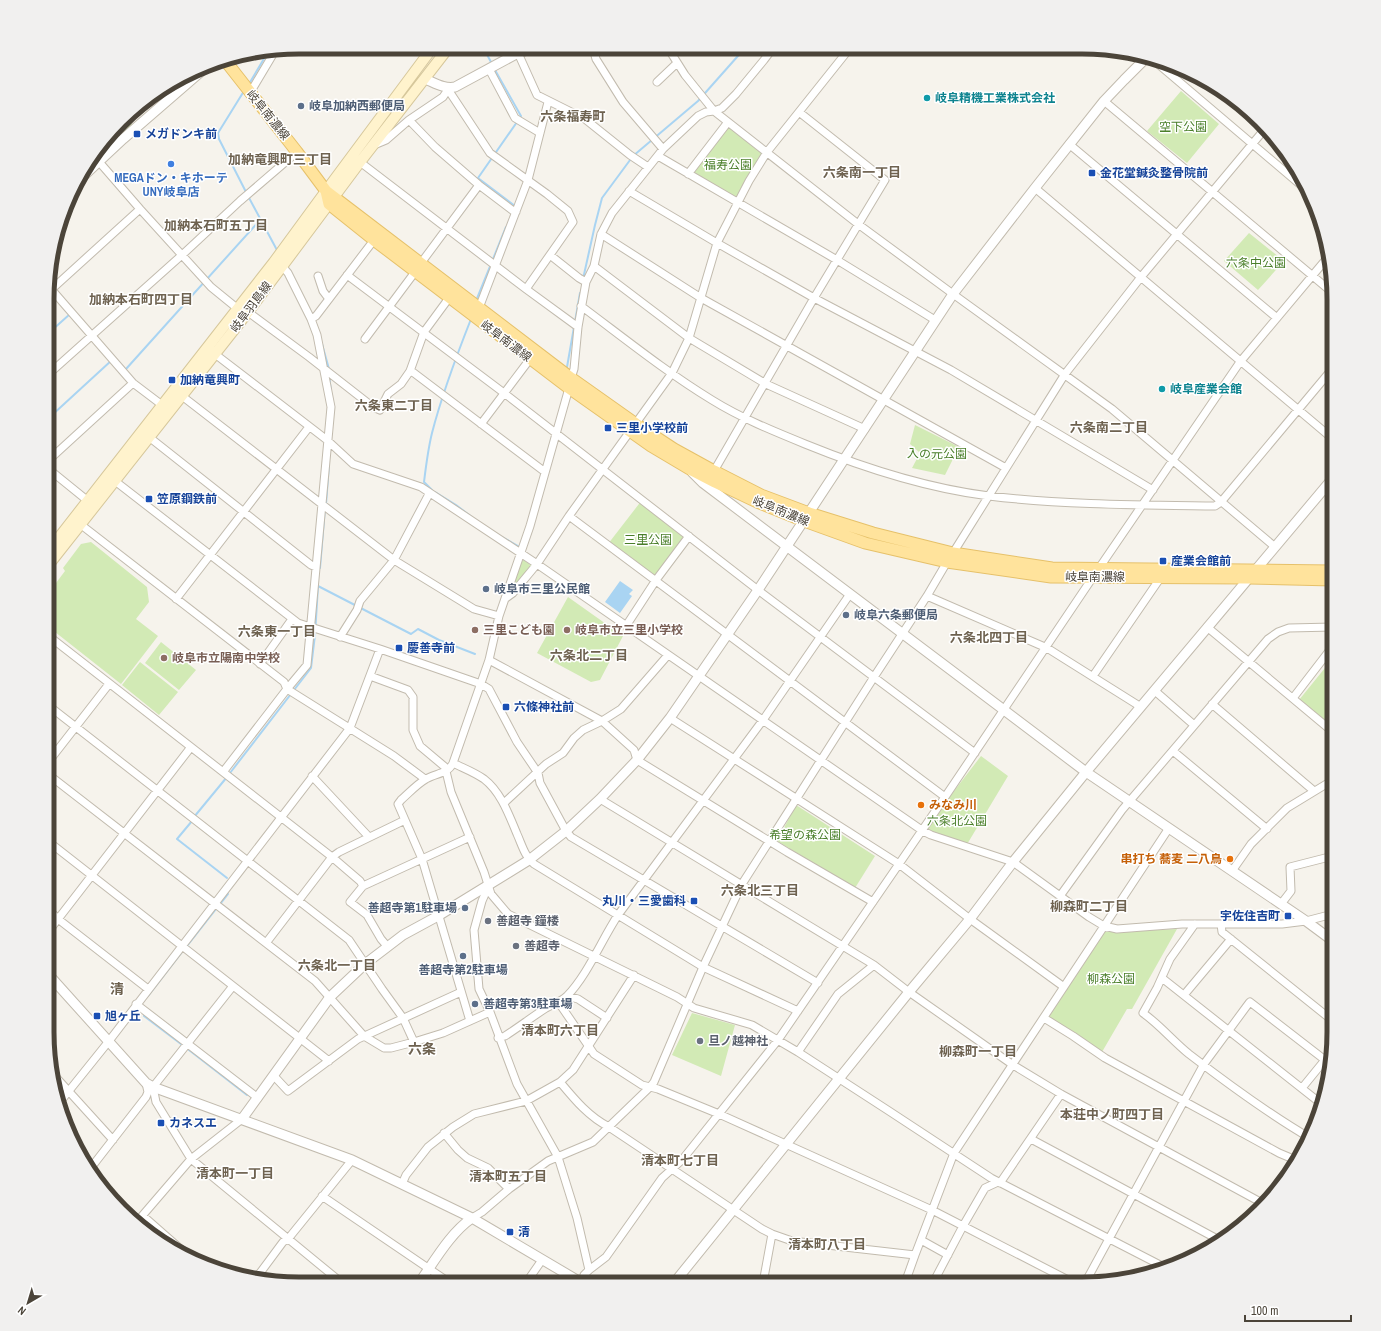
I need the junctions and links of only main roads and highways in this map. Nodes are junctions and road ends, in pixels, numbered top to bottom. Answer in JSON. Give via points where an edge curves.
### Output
{"nodes":[{"id":1,"x":428,"y":54,"type":"edge"},
{"id":2,"x":444,"y":54,"type":"edge"},
{"id":3,"x":228,"y":64,"type":"edge"},
{"id":4,"x":330,"y":197,"type":"junction"},
{"id":5,"x":418,"y":267,"type":"junction"},
{"id":6,"x":243,"y":310,"type":"junction"},
{"id":7,"x":570,"y":383,"type":"junction"},
{"id":8,"x":166,"y":408,"type":"junction"},
{"id":9,"x":634,"y":428,"type":"junction"},
{"id":10,"x":806,"y":517,"type":"junction"},
{"id":11,"x":54,"y":544,"type":"edge"},
{"id":12,"x":54,"y":558,"type":"edge"},
{"id":13,"x":1327,"y":571,"type":"edge"},
{"id":14,"x":1096,"y":572,"type":"junction"},
{"id":15,"x":1253,"y":574,"type":"junction"},
{"id":16,"x":1327,"y":579,"type":"edge"}],
"edges":[{"from":1,"to":4,"type":"main road","name":"岐阜羽島線"},
{"from":2,"to":4,"type":"main road","name":"岐阜羽島線"},
{"from":3,"to":4,"type":"main road","name":"岐阜南濃線"},
{"from":4,"to":5,"type":"main road","name":"岐阜南濃線"},
{"from":4,"to":5,"type":"main road","name":"岐阜南濃線","via":[[374,240]]},
{"from":4,"to":6,"type":"main road","name":"岐阜羽島線","via":[[282,266]]},
{"from":4,"to":6,"type":"main road","name":"岐阜羽島線","via":[[274,262]]},
{"from":5,"to":7,"type":"main road","name":"岐阜南濃線","via":[[479,308]]},
{"from":5,"to":7,"type":"main road","name":"岐阜南濃線","via":[[449,298],[530,359]]},
{"from":6,"to":8,"type":"main road","name":"岐阜羽島線"},
{"from":6,"to":8,"type":"main road","name":"岐阜羽島線","via":[[215,354],[182,396]]},
{"from":7,"to":9,"type":"main road","name":"岐阜南濃線"},
{"from":8,"to":11,"type":"main road","name":"岐阜羽島線"},
{"from":8,"to":12,"type":"main road","name":"岐阜羽島線","via":[[149,437]]},
{"from":9,"to":10,"type":"main road","name":"岐阜南濃線","via":[[714,472]]},
{"from":9,"to":10,"type":"main road","name":"岐阜南濃線","via":[[652,446],[688,468],[757,502]]},
{"from":10,"to":14,"type":"main road","name":"岐阜南濃線","via":[[865,543],[1051,577]]},
{"from":13,"to":15,"type":"main road","name":"岐阜南濃線"},
{"from":14,"to":15,"type":"main road","name":"岐阜南濃線"},
{"from":14,"to":15,"type":"main road","name":"岐阜南濃線","via":[[1161,577]]},
{"from":15,"to":16,"type":"main road","name":"岐阜南濃線"}]}
